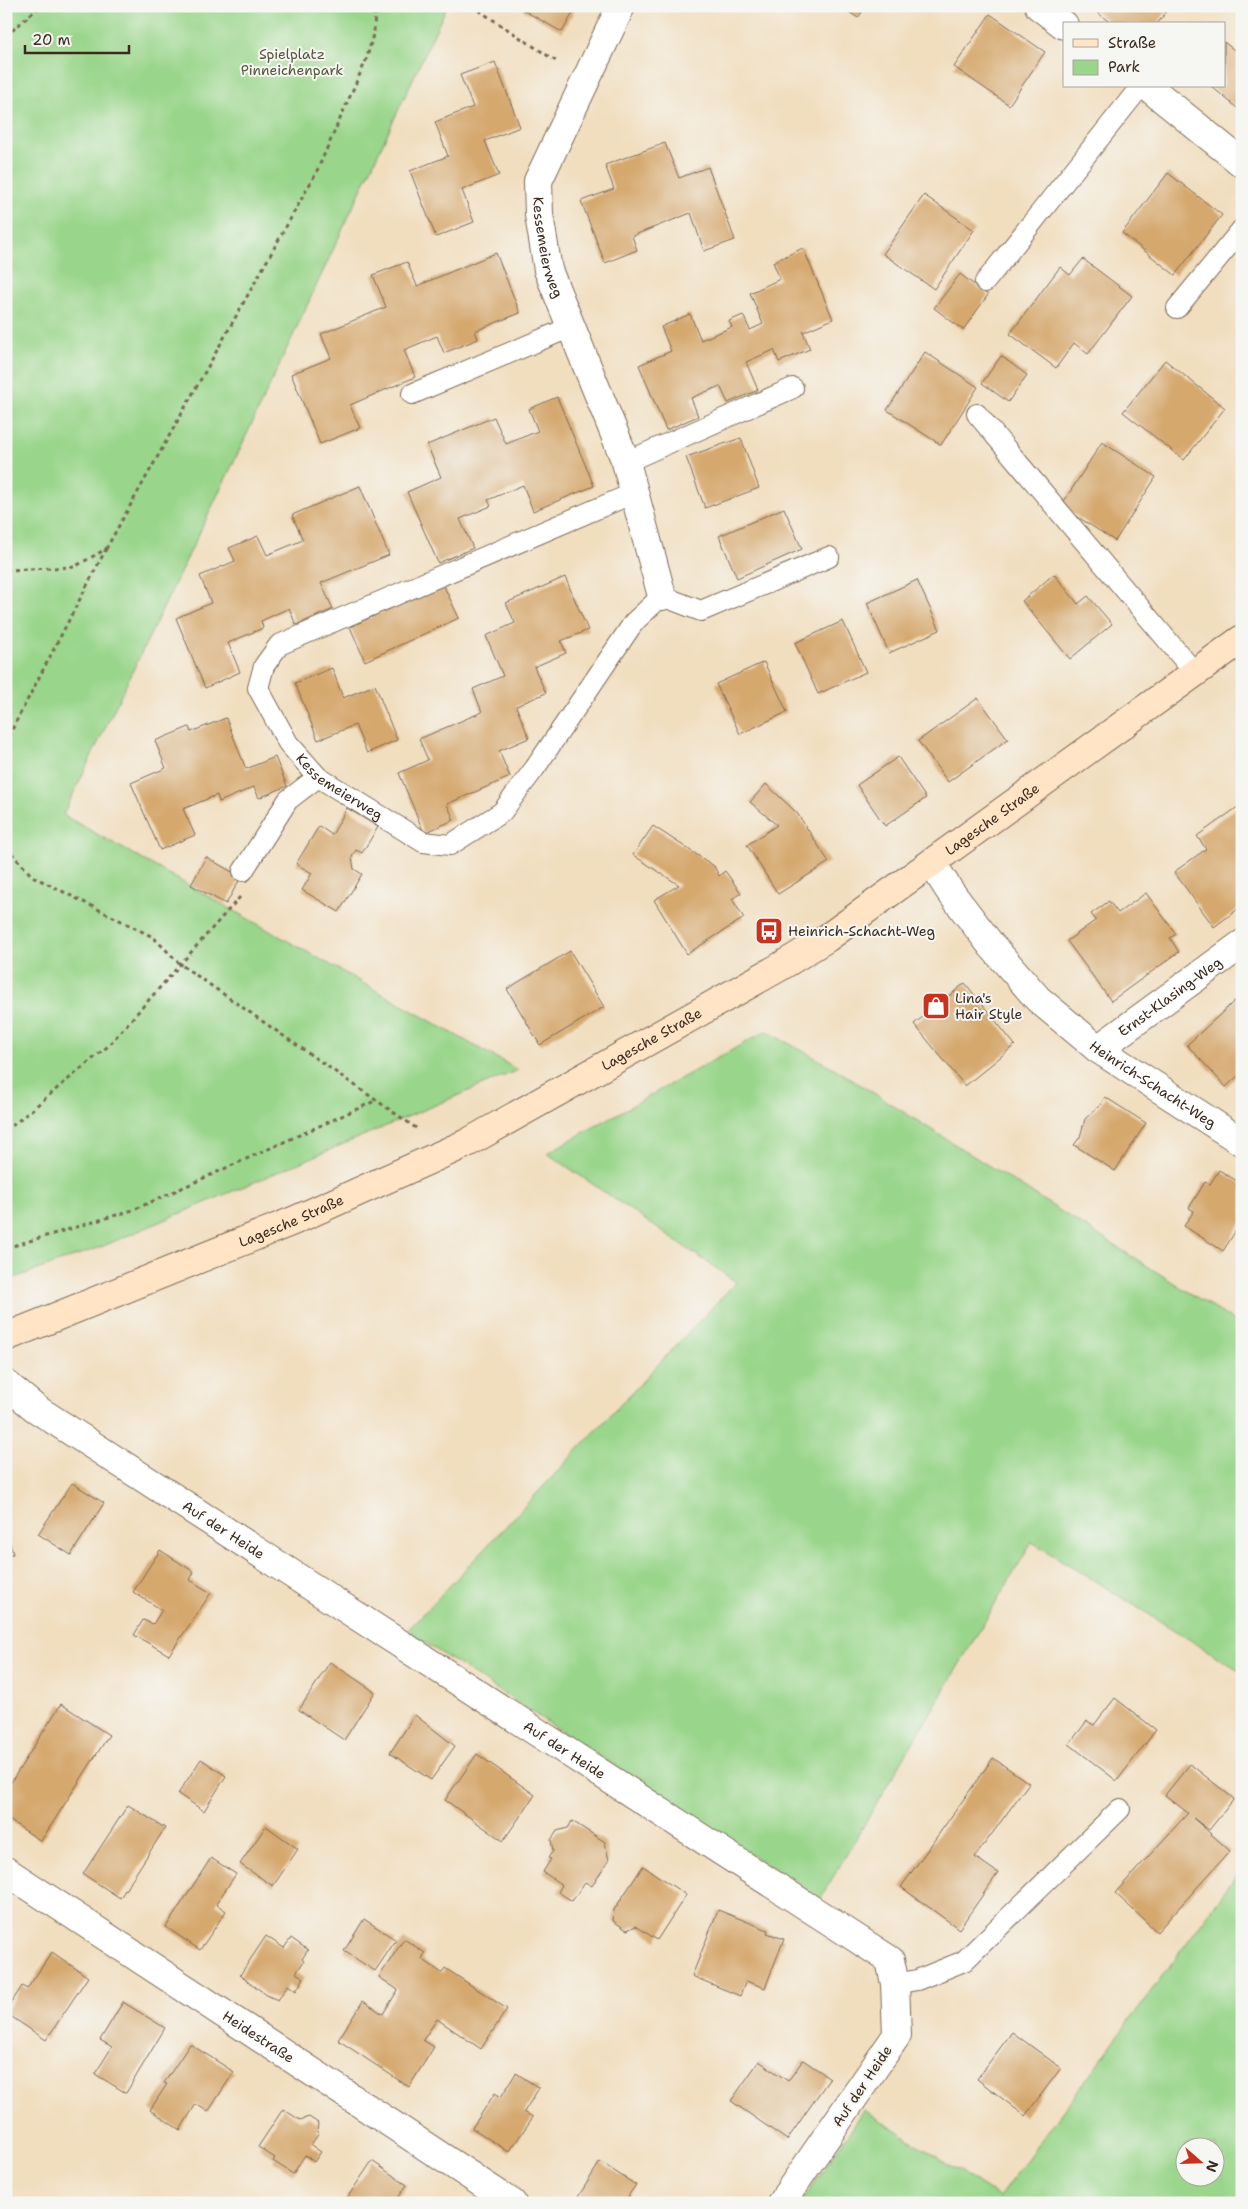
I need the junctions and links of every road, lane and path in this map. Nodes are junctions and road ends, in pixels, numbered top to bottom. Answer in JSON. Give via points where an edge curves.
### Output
{"nodes":[{"id":1,"x":40,"y":6,"type":"edge"},
{"id":2,"x":375,"y":6,"type":"edge"},
{"id":3,"x":472,"y":6,"type":"edge"},
{"id":4,"x":620,"y":6,"type":"edge"},
{"id":5,"x":1039,"y":6,"type":"edge"},
{"id":6,"x":1063,"y":24,"type":"edge"},
{"id":7,"x":6,"y":36,"type":"edge"},
{"id":8,"x":587,"y":77,"type":"junction"},
{"id":9,"x":1139,"y":88,"type":"edge"},
{"id":10,"x":1149,"y":88,"type":"edge"},
{"id":11,"x":1242,"y":163,"type":"edge"},
{"id":12,"x":1242,"y":229,"type":"edge"},
{"id":13,"x":985,"y":282,"type":"dead end"},
{"id":14,"x":1177,"y":308,"type":"dead end"},
{"id":15,"x":571,"y":327,"type":"junction"},
{"id":16,"x":793,"y":388,"type":"dead end"},
{"id":17,"x":412,"y":394,"type":"dead end"},
{"id":18,"x":977,"y":414,"type":"dead end"},
{"id":19,"x":626,"y":462,"type":"junction"},
{"id":20,"x":636,"y":492,"type":"junction"},
{"id":21,"x":106,"y":549,"type":"junction"},
{"id":22,"x":829,"y":557,"type":"dead end"},
{"id":23,"x":6,"y":570,"type":"edge"},
{"id":24,"x":662,"y":596,"type":"junction"},
{"id":25,"x":1242,"y":639,"type":"edge"},
{"id":26,"x":1195,"y":672,"type":"junction"},
{"id":27,"x":6,"y":741,"type":"edge"},
{"id":28,"x":318,"y":778,"type":"junction"},
{"id":29,"x":6,"y":847,"type":"edge"},
{"id":30,"x":932,"y":863,"type":"junction"},
{"id":31,"x":244,"y":871,"type":"dead end"},
{"id":32,"x":238,"y":901,"type":"dead end"},
{"id":33,"x":1242,"y":944,"type":"edge"},
{"id":34,"x":180,"y":964,"type":"junction"},
{"id":35,"x":1098,"y":1049,"type":"junction"},
{"id":36,"x":377,"y":1100,"type":"junction"},
{"id":37,"x":6,"y":1131,"type":"edge"},
{"id":38,"x":1242,"y":1142,"type":"edge"},
{"id":39,"x":440,"y":1154,"type":"junction"},
{"id":40,"x":6,"y":1248,"type":"edge"},
{"id":41,"x":6,"y":1337,"type":"edge"},
{"id":42,"x":6,"y":1384,"type":"edge"},
{"id":43,"x":1120,"y":1809,"type":"dead end"},
{"id":44,"x":6,"y":1871,"type":"edge"},
{"id":45,"x":895,"y":1984,"type":"junction"},
{"id":46,"x":512,"y":2203,"type":"edge"},
{"id":47,"x":782,"y":2203,"type":"edge"}],
"edges":[{"from":1,"to":7,"type":"path"},
{"from":2,"to":21,"type":"path","via":[[374,30],[367,58],[316,172]]},
{"from":3,"to":8,"type":"path","via":[[564,66]]},
{"from":4,"to":8,"type":"street","name":"Kessemeierweg"},
{"from":5,"to":6,"type":"street"},
{"from":8,"to":15,"type":"street","name":"Kessemeierweg","via":[[538,181],[539,215],[548,270]]},
{"from":9,"to":13,"type":"lane"},
{"from":10,"to":11,"type":"street"},
{"from":12,"to":14,"type":"lane"},
{"from":15,"to":17,"type":"lane"},
{"from":15,"to":19,"type":"street","name":"Kessemeierweg"},
{"from":16,"to":19,"type":"lane"},
{"from":18,"to":26,"type":"lane"},
{"from":19,"to":20,"type":"street","name":"Kessemeierweg"},
{"from":20,"to":24,"type":"street","name":"Kessemeierweg"},
{"from":20,"to":28,"type":"lane","name":"Kessemeierweg","via":[[278,645],[264,666],[258,688],[288,743]]},
{"from":21,"to":23,"type":"path","via":[[74,567]]},
{"from":21,"to":27,"type":"path"},
{"from":22,"to":24,"type":"lane","via":[[701,611]]},
{"from":24,"to":28,"type":"lane","name":"Kessemeierweg","via":[[634,622],[502,812],[450,845],[423,842]]},
{"from":25,"to":26,"type":"street","name":"Lagesche Straße"},
{"from":26,"to":30,"type":"street","name":"Lagesche Straße"},
{"from":28,"to":31,"type":"lane","via":[[288,800]]},
{"from":29,"to":34,"type":"path","via":[[32,876],[154,937]]},
{"from":30,"to":35,"type":"street","name":"Heinrich-Schacht-Weg","via":[[990,945],[1038,999]]},
{"from":30,"to":39,"type":"street","name":"Lagesche Straße","via":[[827,938],[778,968],[467,1143]]},
{"from":32,"to":34,"type":"path"},
{"from":33,"to":35,"type":"street","name":"Ernst-Klasing-Weg"},
{"from":34,"to":36,"type":"path"},
{"from":34,"to":37,"type":"path","via":[[106,1047]]},
{"from":35,"to":38,"type":"street","name":"Heinrich-Schacht-Weg"},
{"from":36,"to":39,"type":"path","via":[[417,1128]]},
{"from":36,"to":40,"type":"path","via":[[133,1210]]},
{"from":39,"to":41,"type":"street","name":"Lagesche Straße","via":[[293,1221]]},
{"from":42,"to":45,"type":"street","name":"Auf der Heide","via":[[35,1408],[890,1960]]},
{"from":43,"to":45,"type":"lane","via":[[964,1961],[917,1980]]},
{"from":44,"to":46,"type":"street","name":"Heidestraße"},
{"from":45,"to":47,"type":"street","name":"Auf der Heide","via":[[897,2035]]}]}
